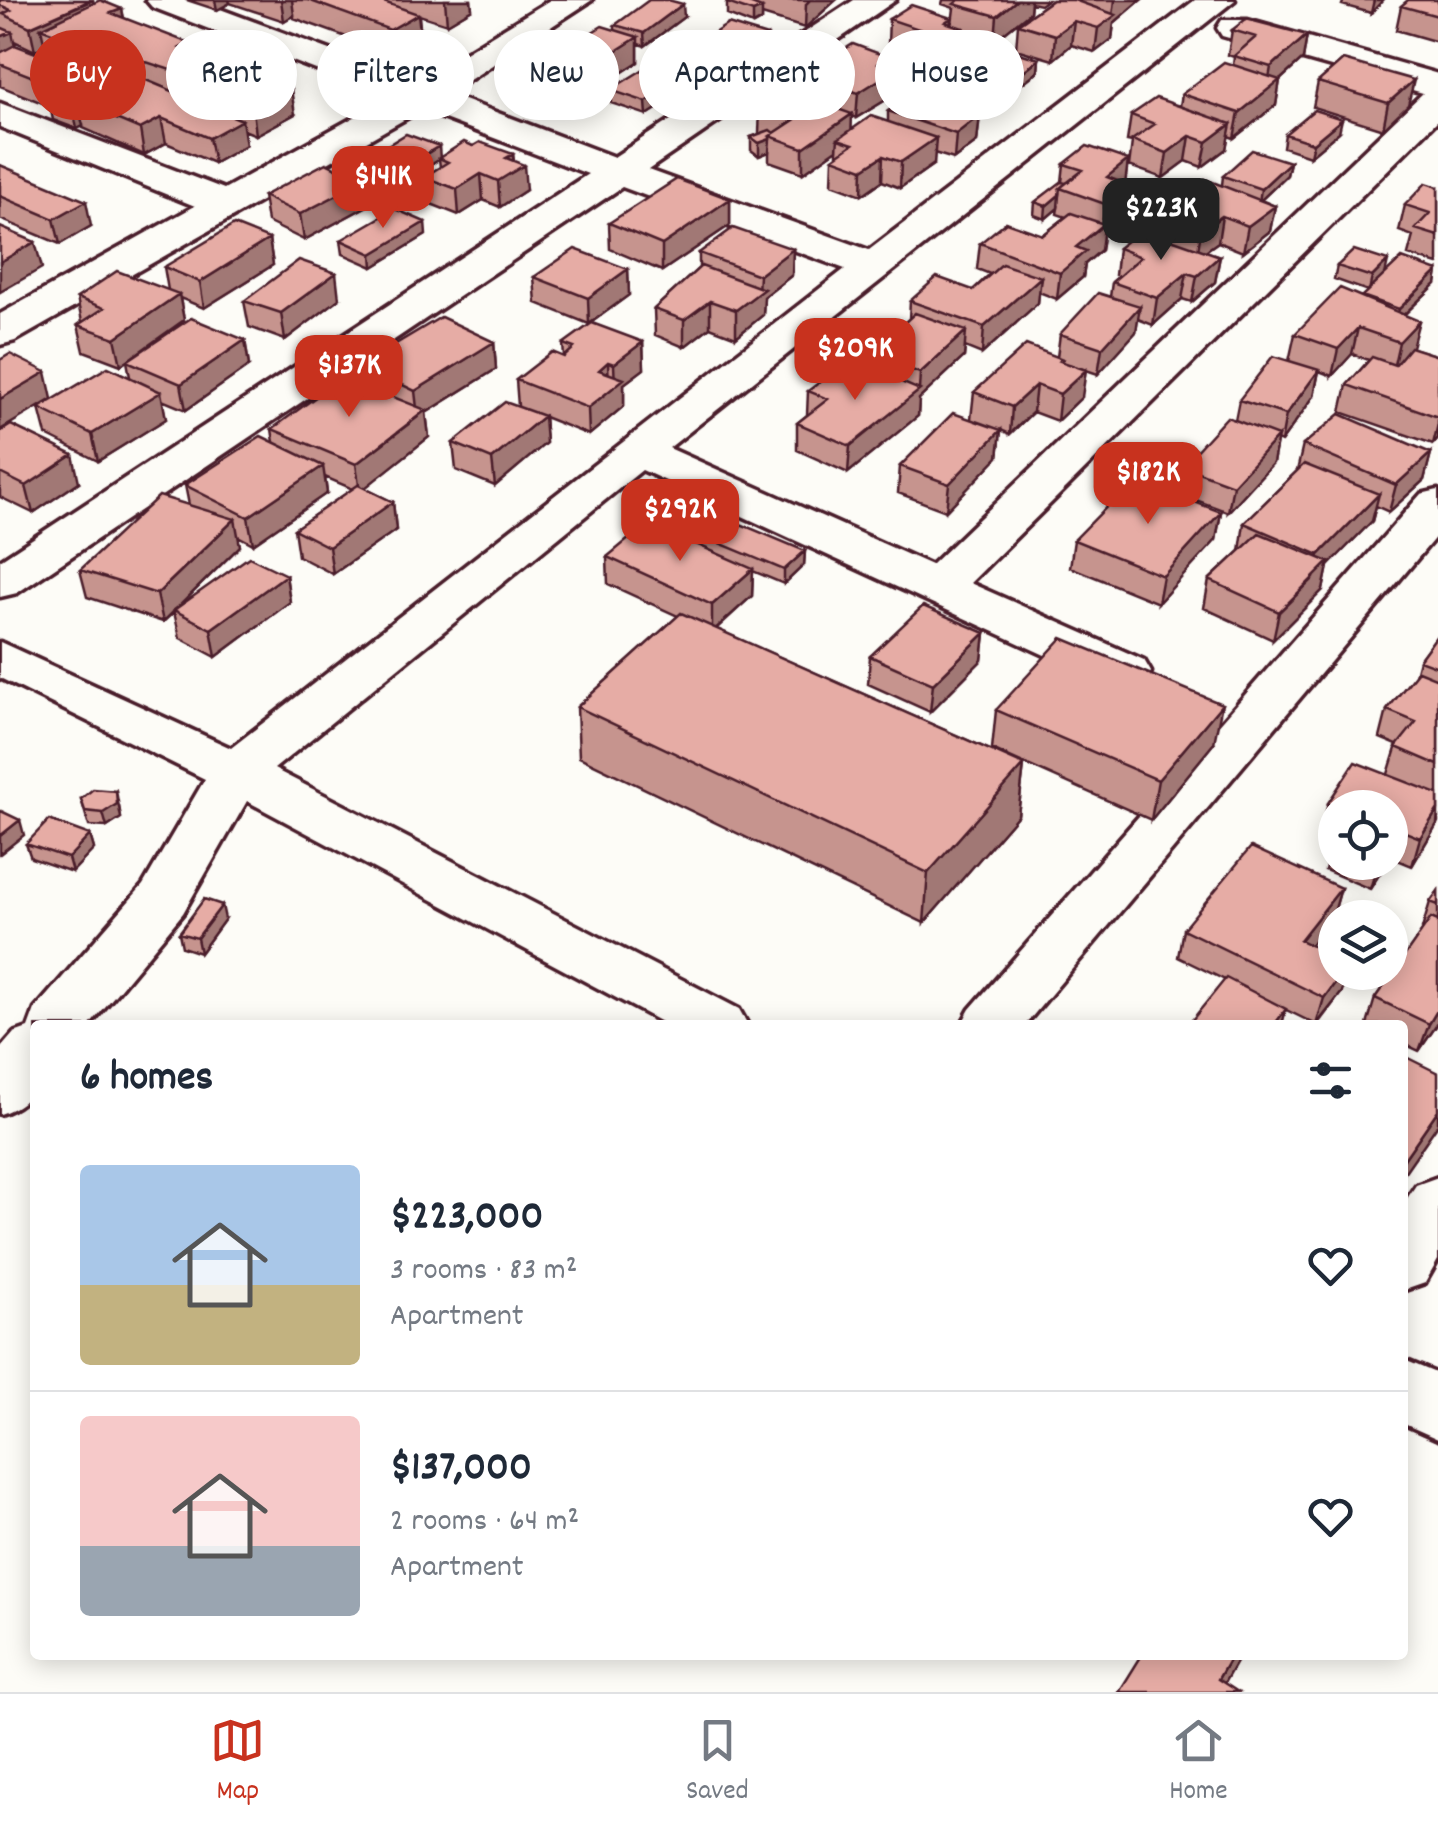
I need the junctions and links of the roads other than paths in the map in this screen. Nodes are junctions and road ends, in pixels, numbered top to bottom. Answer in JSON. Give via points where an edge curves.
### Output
{"nodes":[{"id":1,"x":164,"y":0,"type":"edge"},
{"id":2,"x":574,"y":0,"type":"edge"},
{"id":3,"x":878,"y":0,"type":"edge"},
{"id":4,"x":1208,"y":9,"type":"edge"},
{"id":5,"x":317,"y":57,"type":"edge"},
{"id":6,"x":474,"y":63,"type":"edge"},
{"id":7,"x":1438,"y":86,"type":"edge"},
{"id":8,"x":1438,"y":99,"type":"edge"},
{"id":9,"x":0,"y":114,"type":"edge"},
{"id":10,"x":474,"y":118,"type":"edge"},
{"id":11,"x":377,"y":120,"type":"edge"},
{"id":12,"x":617,"y":176,"type":"junction"},
{"id":13,"x":223,"y":203,"type":"junction"},
{"id":14,"x":873,"y":265,"type":"junction"},
{"id":15,"x":0,"y":332,"type":"edge"},
{"id":16,"x":636,"y":451,"type":"junction"},
{"id":17,"x":1438,"y":504,"type":"edge"},
{"id":18,"x":0,"y":582,"type":"edge"},
{"id":19,"x":935,"y":589,"type":"junction"},
{"id":20,"x":0,"y":658,"type":"edge"},
{"id":21,"x":1250,"y":726,"type":"junction"},
{"id":22,"x":236,"y":772,"type":"junction"},
{"id":23,"x":60,"y":1020,"type":"edge"},
{"id":24,"x":708,"y":1020,"type":"edge"},
{"id":25,"x":996,"y":1020,"type":"edge"},
{"id":26,"x":30,"y":1055,"type":"edge"},
{"id":27,"x":0,"y":1090,"type":"edge"},
{"id":28,"x":1438,"y":1203,"type":"edge"},
{"id":29,"x":1408,"y":1254,"type":"edge"},
{"id":30,"x":1408,"y":1392,"type":"edge"},
{"id":31,"x":1438,"y":1409,"type":"edge"}],
"edges":[{"from":1,"to":5,"type":"street"},
{"from":2,"to":6,"type":"street"},
{"from":3,"to":12,"type":"street"},
{"from":4,"to":7,"type":"street"},
{"from":4,"to":14,"type":"street"},
{"from":8,"to":19,"type":"street"},
{"from":9,"to":13,"type":"street"},
{"from":10,"to":12,"type":"street"},
{"from":11,"to":13,"type":"street"},
{"from":12,"to":14,"type":"street"},
{"from":12,"to":18,"type":"street"},
{"from":13,"to":15,"type":"street"},
{"from":14,"to":16,"type":"street"},
{"from":16,"to":19,"type":"street"},
{"from":16,"to":22,"type":"street"},
{"from":17,"to":21,"type":"street"},
{"from":19,"to":21,"type":"street"},
{"from":20,"to":22,"type":"street"},
{"from":21,"to":25,"type":"street"},
{"from":22,"to":23,"type":"street","via":[[163,898]]},
{"from":22,"to":24,"type":"street"},
{"from":26,"to":27,"type":"street"},
{"from":28,"to":29,"type":"street"},
{"from":30,"to":31,"type":"street"}]}
